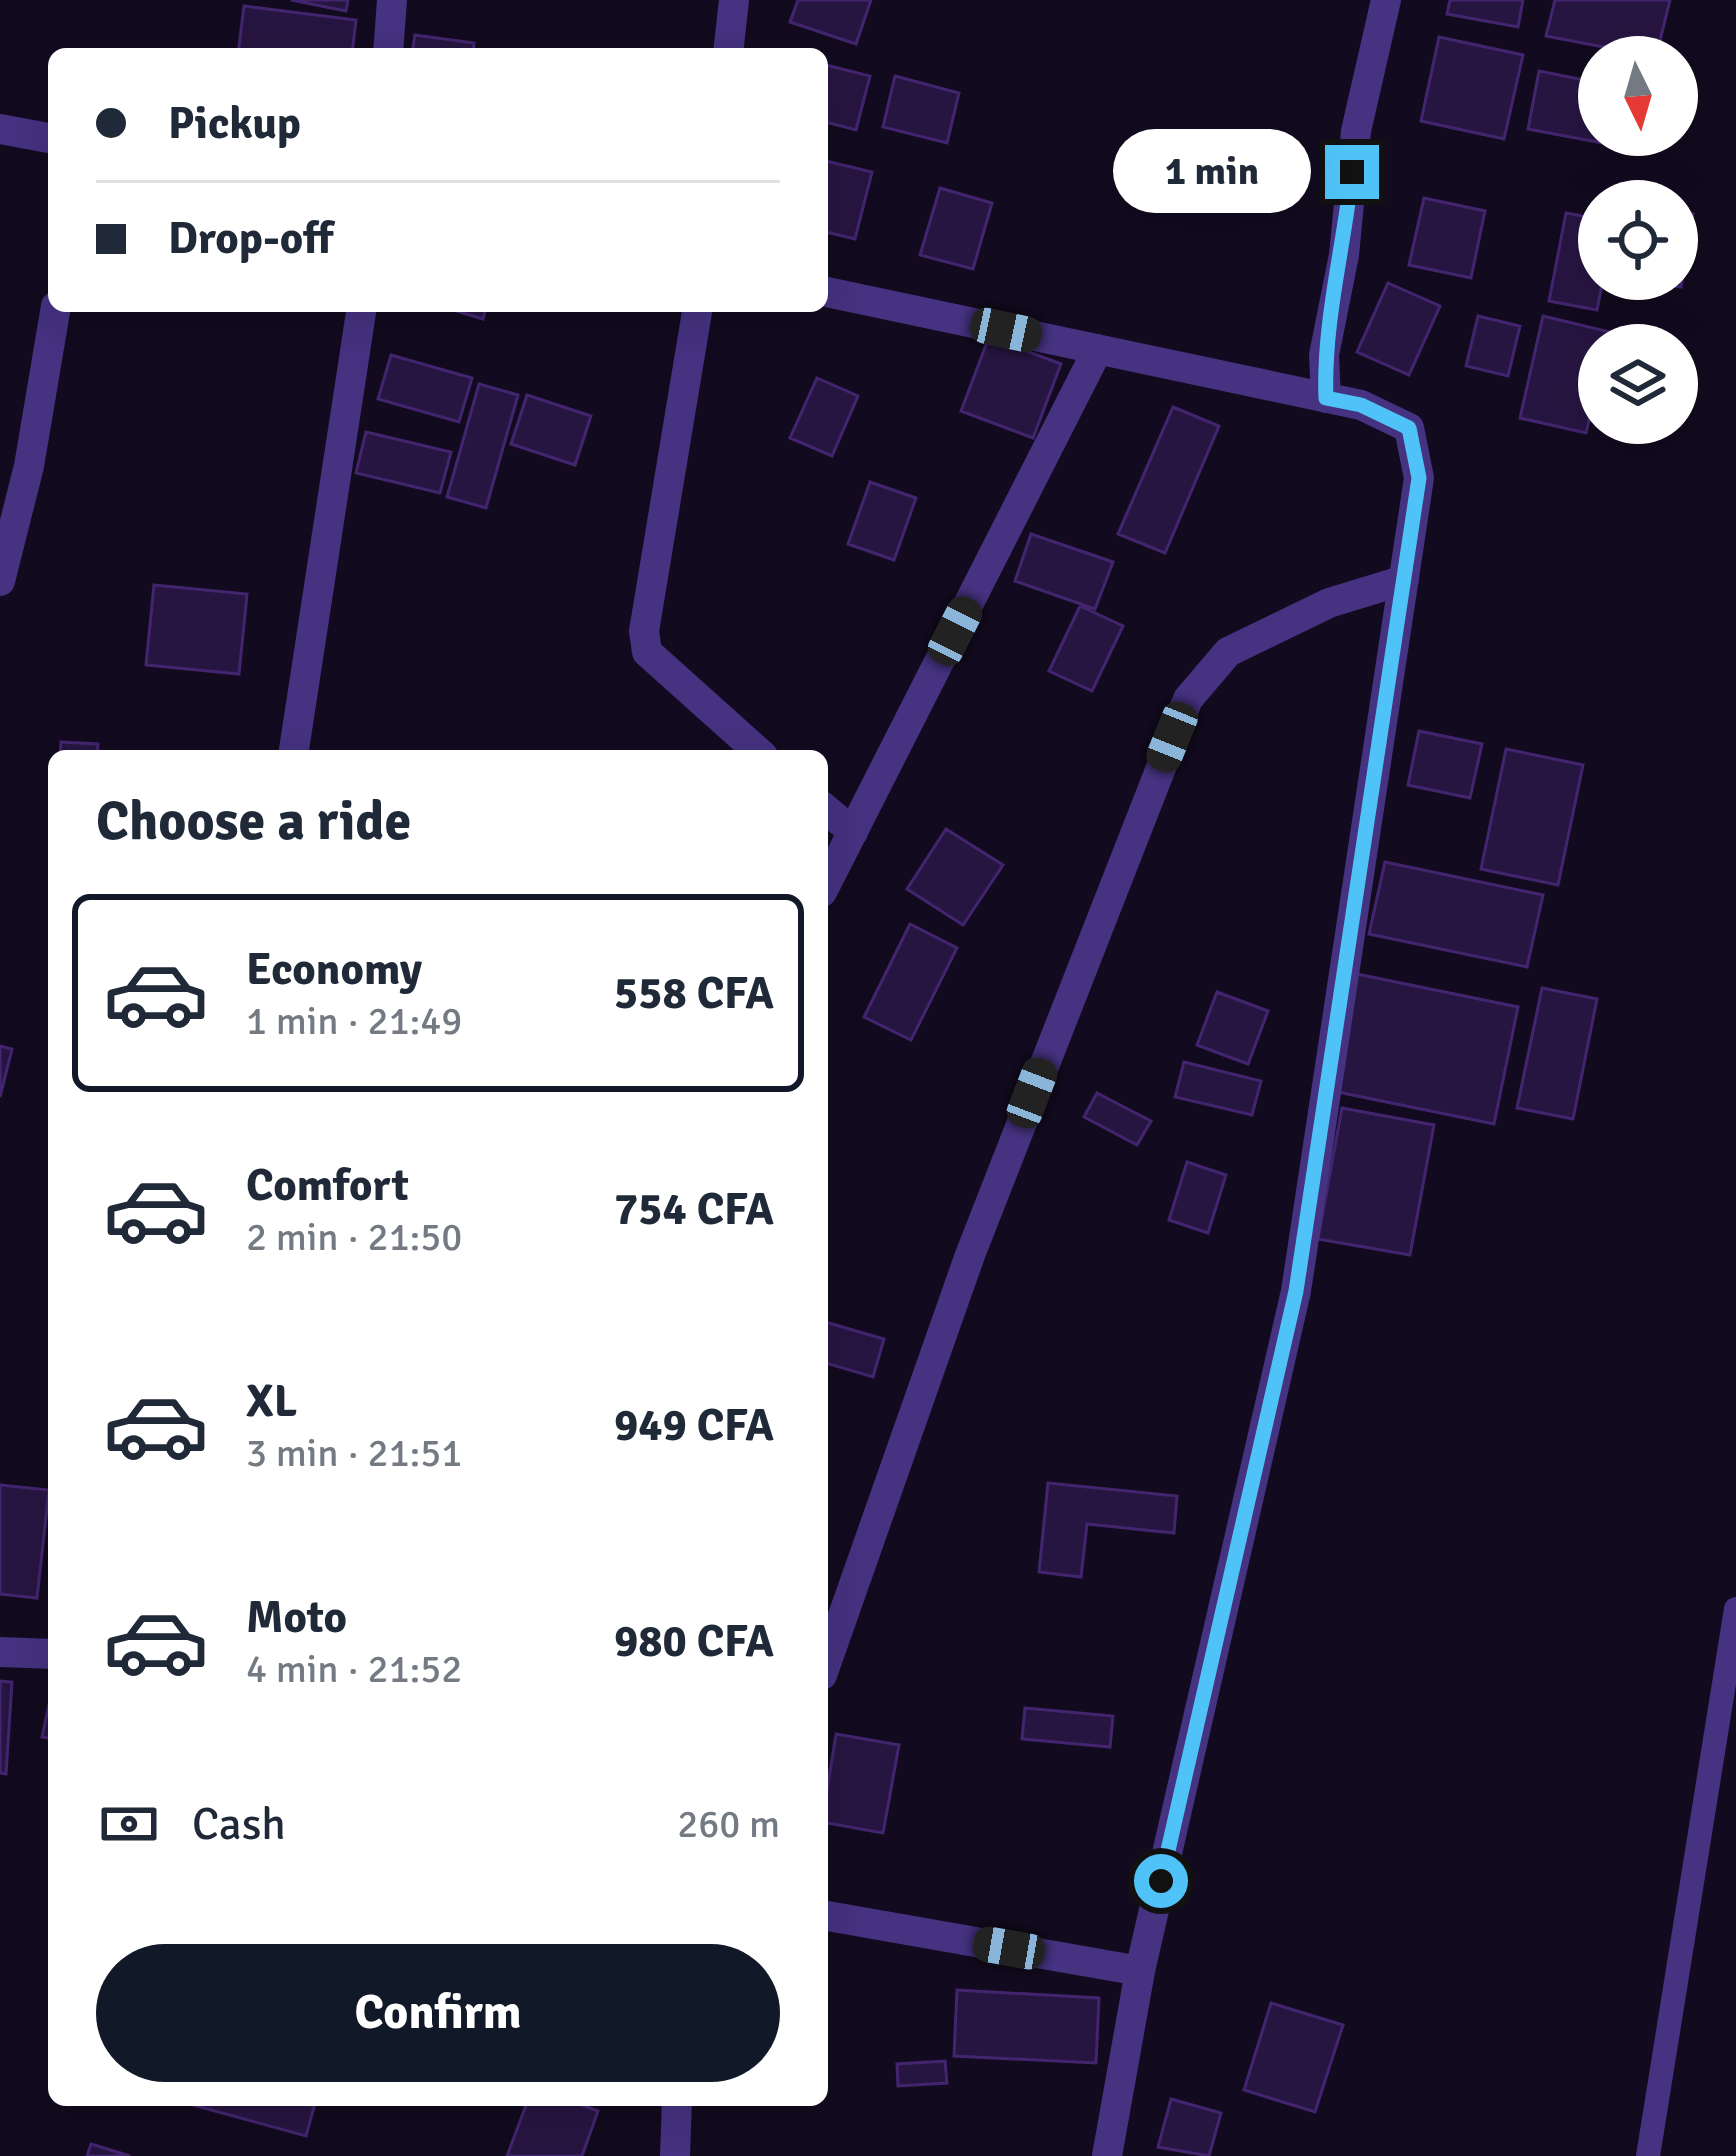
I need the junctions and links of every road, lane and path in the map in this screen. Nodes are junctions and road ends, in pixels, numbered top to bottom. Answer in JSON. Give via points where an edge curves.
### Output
{"nodes":[{"id":1,"x":392,"y":0,"type":"edge"},
{"id":2,"x":734,"y":0,"type":"edge"},
{"id":3,"x":1386,"y":0,"type":"edge"},
{"id":4,"x":388,"y":48,"type":"edge"},
{"id":5,"x":729,"y":48,"type":"edge"},
{"id":6,"x":0,"y":129,"type":"edge"},
{"id":7,"x":48,"y":138,"type":"edge"},
{"id":8,"x":828,"y":292,"type":"edge"},
{"id":9,"x":55,"y":312,"type":"edge"},
{"id":10,"x":361,"y":312,"type":"edge"},
{"id":11,"x":697,"y":312,"type":"edge"},
{"id":12,"x":1098,"y":350,"type":"junction"},
{"id":13,"x":1326,"y":398,"type":"junction"},
{"id":14,"x":1404,"y":580,"type":"junction"},
{"id":15,"x":0,"y":581,"type":"edge"},
{"id":16,"x":294,"y":750,"type":"edge"},
{"id":17,"x":756,"y":750,"type":"edge"},
{"id":18,"x":828,"y":811,"type":"edge"},
{"id":19,"x":853,"y":832,"type":"junction"},
{"id":20,"x":828,"y":880,"type":"edge"},
{"id":21,"x":1736,"y":1609,"type":"edge"},
{"id":22,"x":0,"y":1652,"type":"edge"},
{"id":23,"x":48,"y":1654,"type":"edge"},
{"id":24,"x":828,"y":1658,"type":"edge"},
{"id":25,"x":828,"y":1916,"type":"edge"},
{"id":26,"x":1140,"y":1971,"type":"junction"},
{"id":27,"x":677,"y":2106,"type":"edge"},
{"id":28,"x":675,"y":2156,"type":"edge"},
{"id":29,"x":1107,"y":2156,"type":"edge"},
{"id":30,"x":1648,"y":2156,"type":"edge"}],
"edges":[{"from":1,"to":4,"type":"street"},
{"from":2,"to":5,"type":"street"},
{"from":3,"to":13,"type":"street","via":[[1356,131],[1324,355]]},
{"from":6,"to":7,"type":"street"},
{"from":8,"to":12,"type":"street"},
{"from":9,"to":15,"type":"street"},
{"from":10,"to":16,"type":"street"},
{"from":11,"to":17,"type":"street","via":[[644,631],[647,652]]},
{"from":12,"to":13,"type":"street"},
{"from":12,"to":19,"type":"street"},
{"from":13,"to":14,"type":"street","via":[[1409,428],[1419,478]]},
{"from":14,"to":24,"type":"street","via":[[1329,603],[1228,652],[1188,699],[970,1255]]},
{"from":14,"to":26,"type":"street","via":[[1296,1291]]},
{"from":18,"to":19,"type":"street"},
{"from":19,"to":20,"type":"street"},
{"from":21,"to":30,"type":"lane"},
{"from":22,"to":23,"type":"street"},
{"from":25,"to":26,"type":"street"},
{"from":26,"to":29,"type":"street"},
{"from":27,"to":28,"type":"street"}]}
